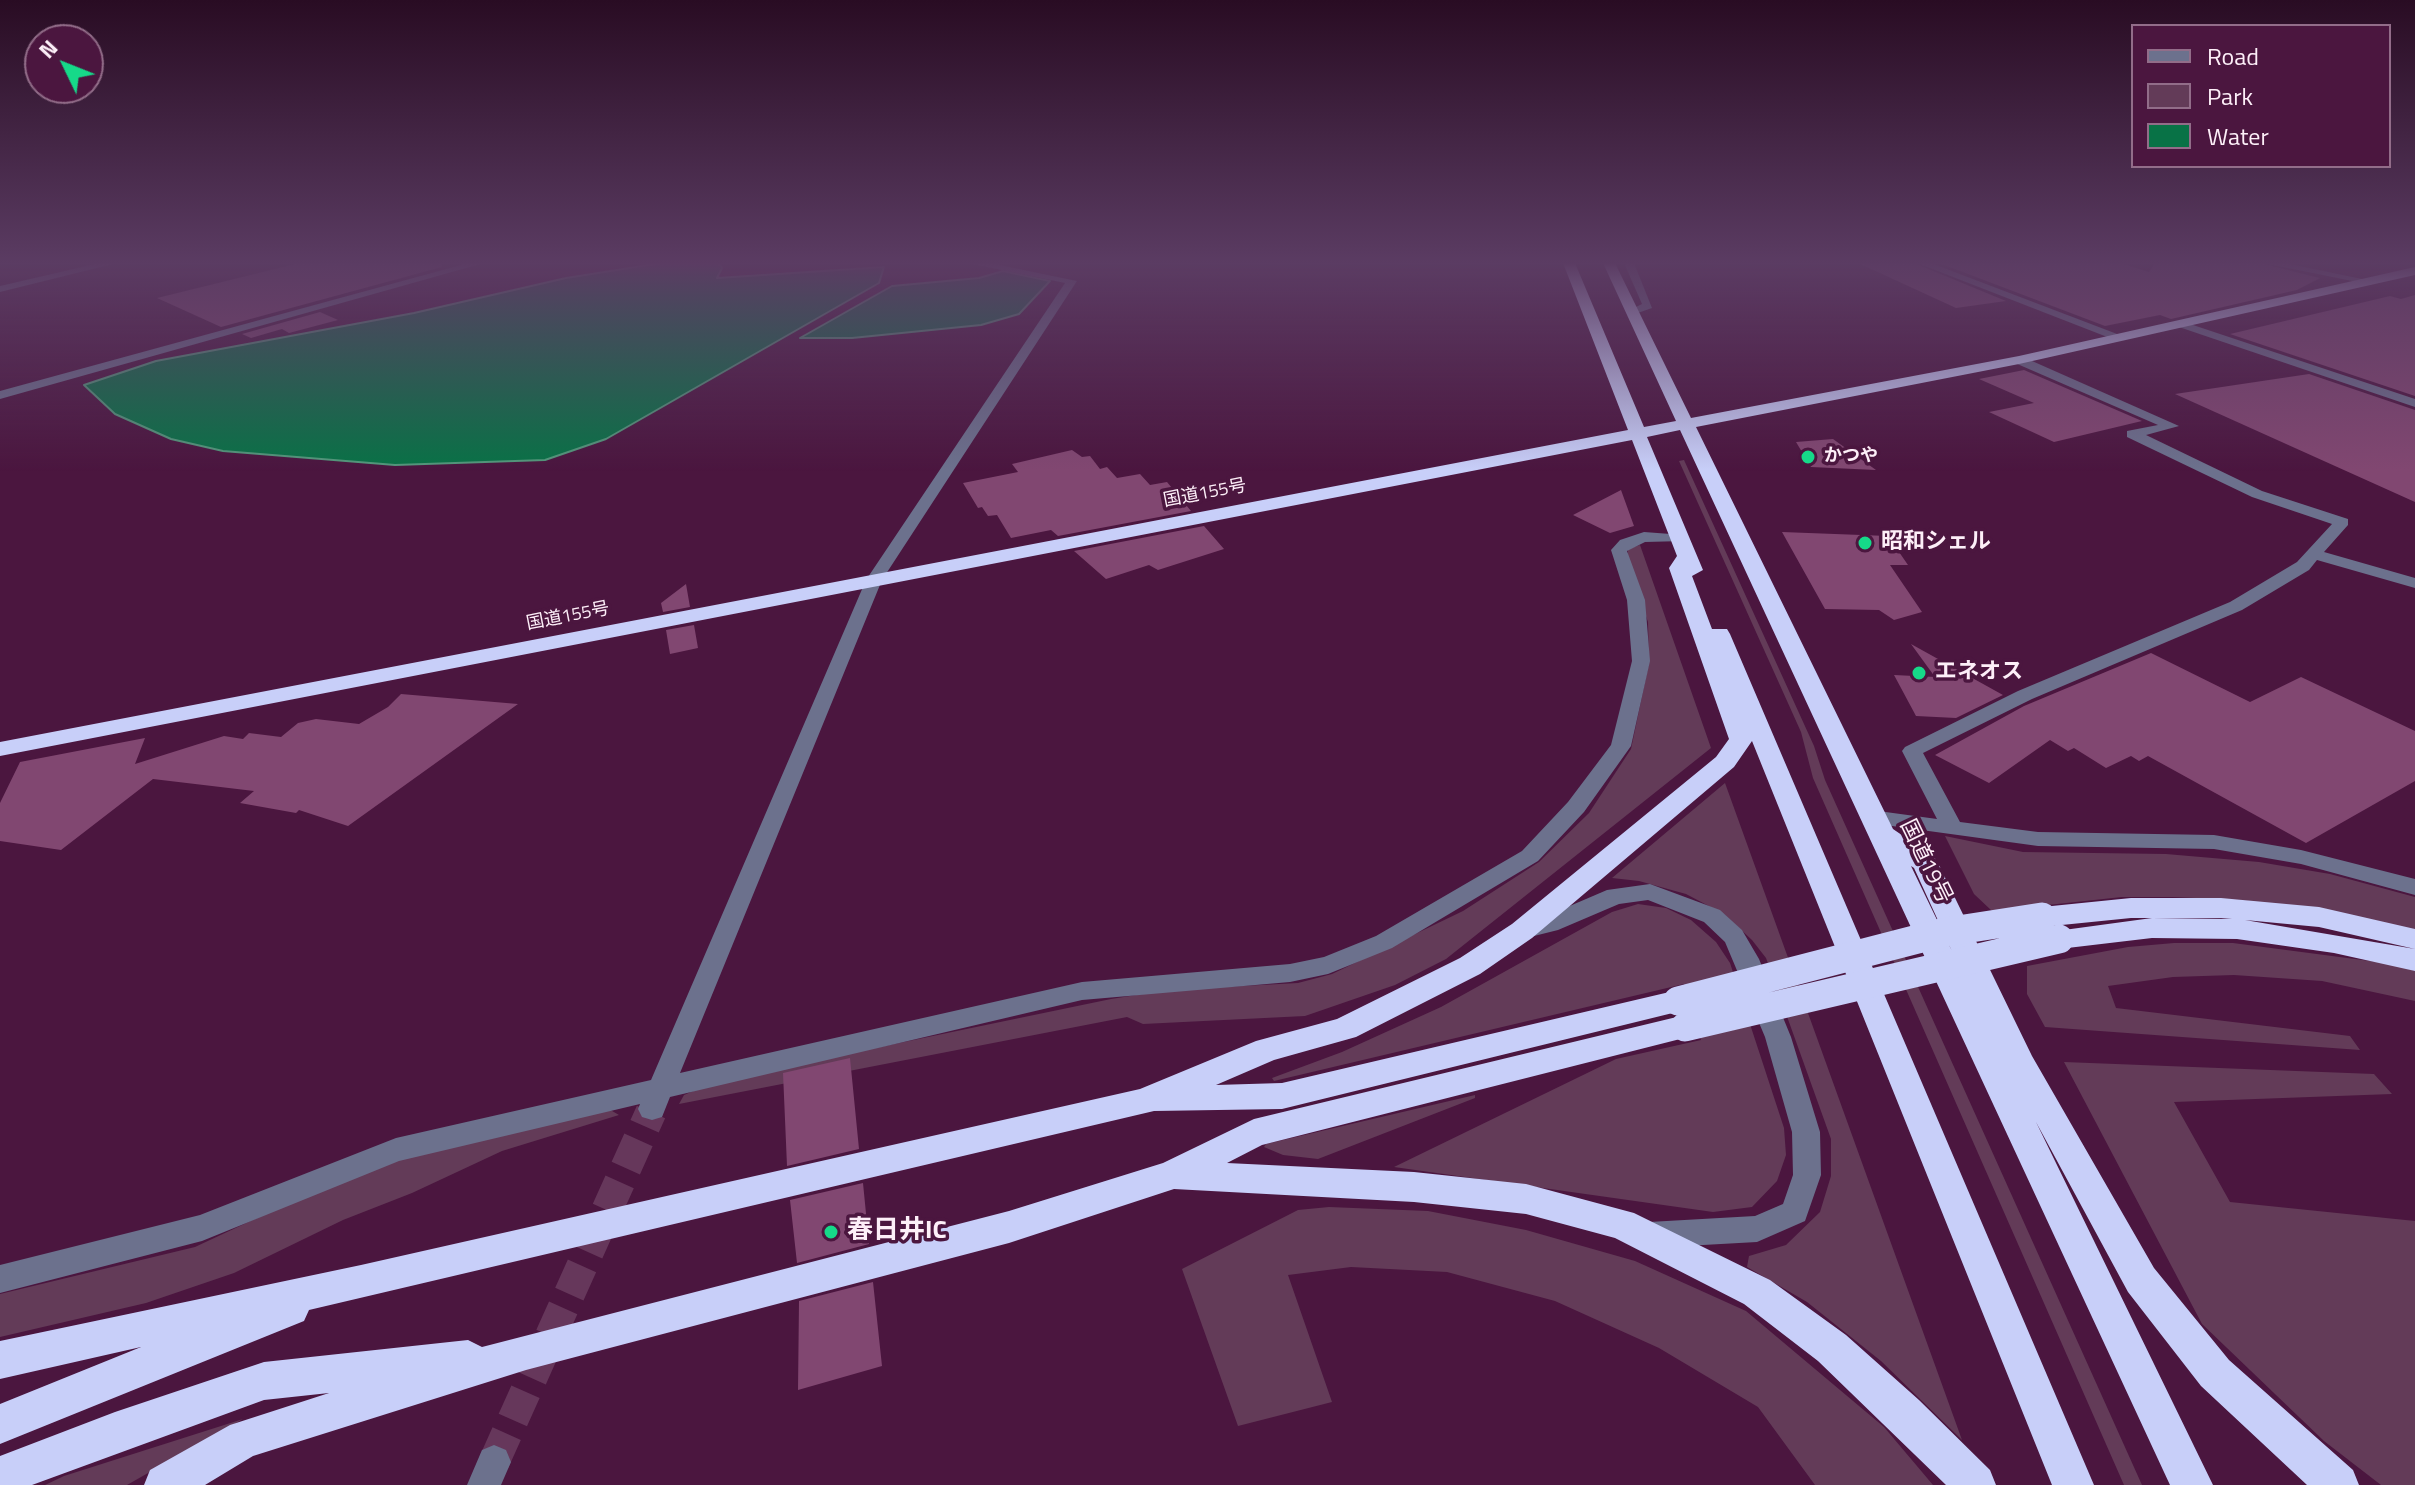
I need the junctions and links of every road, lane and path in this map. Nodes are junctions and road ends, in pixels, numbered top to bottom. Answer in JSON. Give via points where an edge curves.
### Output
{"nodes":[{"id":1,"x":228,"y":332,"type":"edge"},
{"id":2,"x":1038,"y":332,"type":"edge"},
{"id":3,"x":1596,"y":332,"type":"edge"},
{"id":4,"x":1642,"y":332,"type":"edge"},
{"id":5,"x":2106,"y":332,"type":"edge"},
{"id":6,"x":2141,"y":332,"type":"edge"},
{"id":7,"x":2205,"y":332,"type":"edge"},
{"id":8,"x":2119,"y":337,"type":"junction"},
{"id":9,"x":2019,"y":360,"type":"junction"},
{"id":10,"x":0,"y":395,"type":"edge"},
{"id":11,"x":2415,"y":403,"type":"edge"},
{"id":12,"x":1684,"y":423,"type":"junction"},
{"id":13,"x":1636,"y":435,"type":"junction"},
{"id":14,"x":1683,"y":547,"type":"junction"},
{"id":15,"x":2314,"y":554,"type":"junction"},
{"id":16,"x":874,"y":580,"type":"junction"},
{"id":17,"x":2415,"y":583,"type":"edge"},
{"id":18,"x":0,"y":749,"type":"edge"},
{"id":19,"x":1876,"y":825,"type":"junction"},
{"id":20,"x":1953,"y":829,"type":"junction"},
{"id":21,"x":2415,"y":887,"type":"edge"},
{"id":22,"x":2050,"y":928,"type":"junction"},
{"id":23,"x":1522,"y":931,"type":"junction"},
{"id":24,"x":2415,"y":939,"type":"edge"},
{"id":25,"x":2415,"y":960,"type":"edge"},
{"id":26,"x":1681,"y":1014,"type":"junction"},
{"id":27,"x":657,"y":1097,"type":"junction"},
{"id":28,"x":1145,"y":1101,"type":"junction"},
{"id":29,"x":1172,"y":1175,"type":"junction"},
{"id":30,"x":1644,"y":1235,"type":"junction"},
{"id":31,"x":0,"y":1279,"type":"edge"},
{"id":32,"x":361,"y":1282,"type":"junction"},
{"id":33,"x":526,"y":1352,"type":"junction"},
{"id":34,"x":0,"y":1360,"type":"edge"},
{"id":35,"x":0,"y":1424,"type":"edge"},
{"id":36,"x":0,"y":1477,"type":"edge"},
{"id":37,"x":165,"y":1485,"type":"edge"},
{"id":38,"x":1975,"y":1485,"type":"edge"},
{"id":39,"x":2073,"y":1485,"type":"edge"},
{"id":40,"x":2192,"y":1485,"type":"edge"},
{"id":41,"x":2338,"y":1485,"type":"edge"}],
"edges":[{"from":1,"to":10,"type":"street"},
{"from":2,"to":16,"type":"street"},
{"from":3,"to":13,"type":"highway"},
{"from":4,"to":12,"type":"highway","name":"国道19号"},
{"from":5,"to":8,"type":"street"},
{"from":6,"to":8,"type":"highway","name":"国道155号"},
{"from":7,"to":11,"type":"street"},
{"from":8,"to":9,"type":"highway","name":"国道155号"},
{"from":9,"to":12,"type":"highway","name":"国道155号"},
{"from":9,"to":15,"type":"street","via":[[2172,426],[2132,434],[2257,494],[2342,522]]},
{"from":12,"to":13,"type":"highway","name":"国道155号"},
{"from":12,"to":19,"type":"highway","name":"国道19号"},
{"from":13,"to":14,"type":"highway"},
{"from":13,"to":16,"type":"highway","name":"国道155号"},
{"from":14,"to":23,"type":"highway","via":[[1679,568],[1741,739],[1725,762]]},
{"from":14,"to":27,"type":"street","via":[[1644,537],[1619,550],[1636,600],[1641,661],[1621,746],[1576,807],[1530,856],[1384,942],[1315,968],[1082,991]]},
{"from":14,"to":39,"type":"highway"},
{"from":15,"to":17,"type":"street"},
{"from":15,"to":20,"type":"street","via":[[2236,606],[2025,695],[1912,751]]},
{"from":16,"to":18,"type":"highway","name":"国道155号"},
{"from":16,"to":27,"type":"street"},
{"from":19,"to":20,"type":"street"},
{"from":19,"to":40,"type":"highway","name":"国道19号"},
{"from":19,"to":41,"type":"highway","via":[[1925,863],[2019,1061],[2141,1280],[2215,1373]]},
{"from":20,"to":21,"type":"street","via":[[2083,842],[2214,842],[2301,857]]},
{"from":22,"to":24,"type":"highway","via":[[2131,908],[2221,908],[2319,917]]},
{"from":22,"to":25,"type":"highway","via":[[2237,929]]},
{"from":22,"to":26,"type":"highway","bridge":true},
{"from":23,"to":28,"type":"highway","via":[[1470,966],[1345,1029],[1267,1050]]},
{"from":23,"to":30,"type":"street","via":[[1615,896],[1650,892],[1712,916],[1734,936],[1763,998],[1806,1132],[1807,1175],[1795,1212],[1757,1229]]},
{"from":26,"to":28,"type":"highway","via":[[1282,1096]]},
{"from":26,"to":29,"type":"highway","via":[[1254,1133]]},
{"from":27,"to":31,"type":"street","via":[[396,1150],[202,1228]]},
{"from":28,"to":32,"type":"highway"},
{"from":29,"to":30,"type":"highway","via":[[1414,1187],[1526,1199]]},
{"from":29,"to":33,"type":"highway","via":[[1009,1227]]},
{"from":30,"to":38,"type":"highway","via":[[1757,1292],[1832,1348]]},
{"from":32,"to":34,"type":"highway"},
{"from":32,"to":35,"type":"highway"},
{"from":33,"to":36,"type":"highway","via":[[264,1381]]},
{"from":33,"to":37,"type":"highway","via":[[244,1439]]}]}
